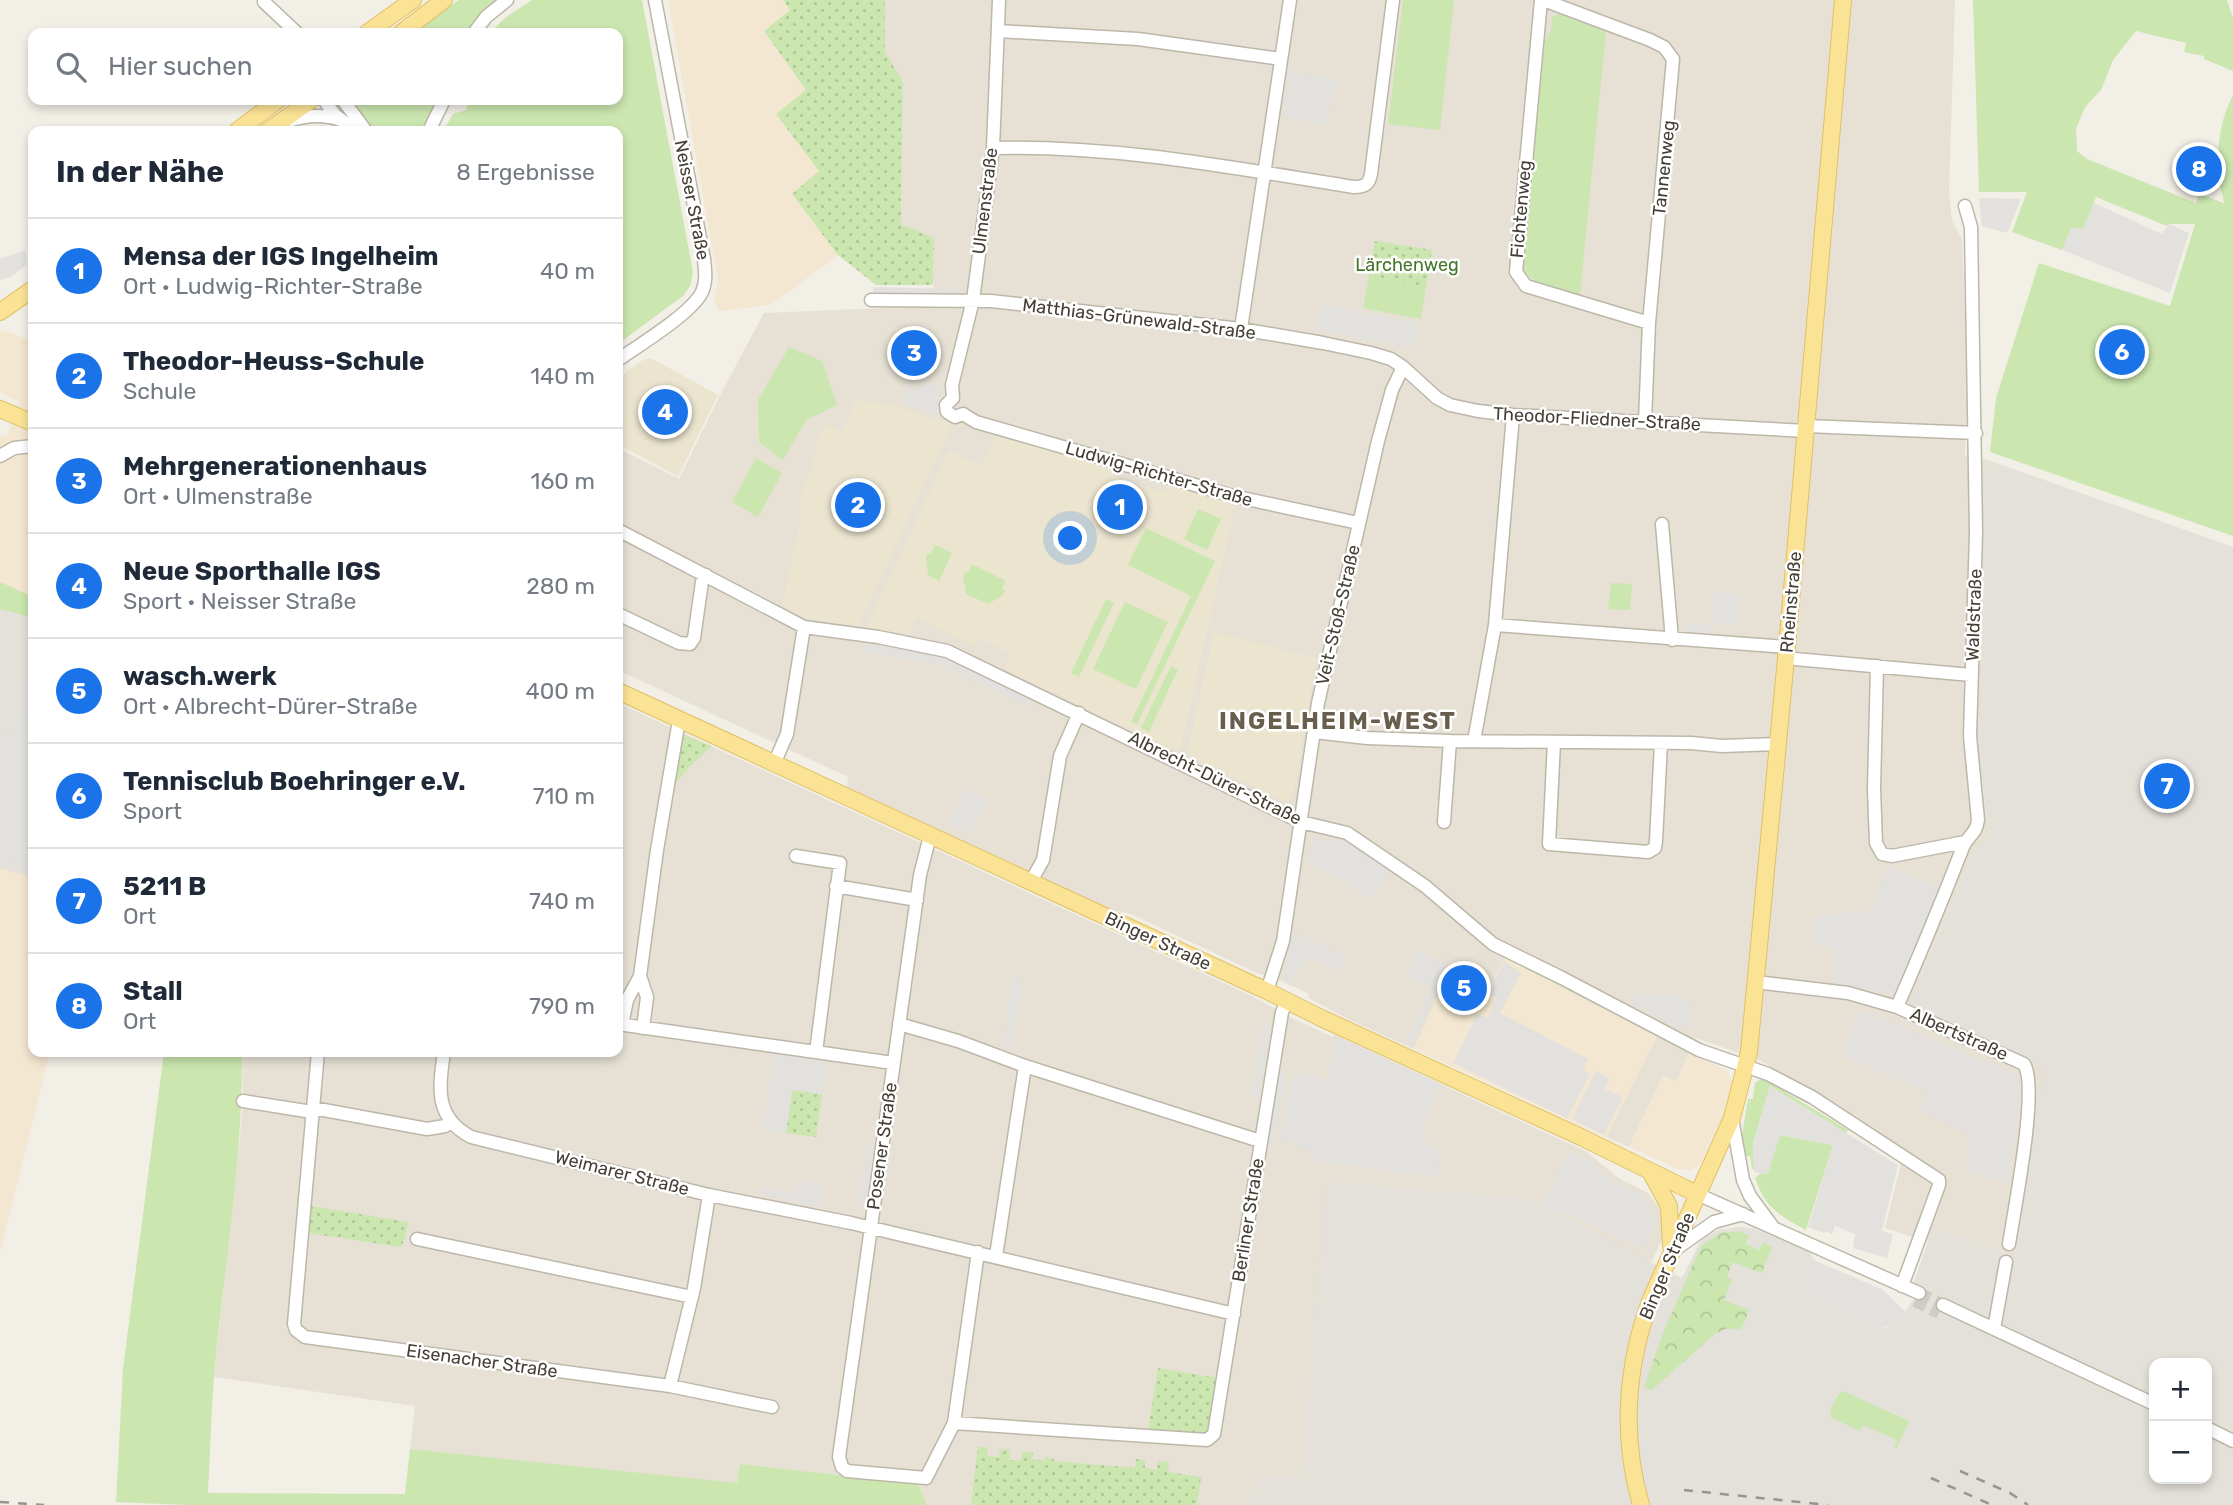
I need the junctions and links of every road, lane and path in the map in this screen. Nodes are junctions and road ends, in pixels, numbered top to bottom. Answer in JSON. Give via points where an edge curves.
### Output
{"nodes":[{"id":1,"x":413,"y":0,"type":"edge"},
{"id":2,"x":444,"y":0,"type":"edge"},
{"id":3,"x":507,"y":0,"type":"edge"},
{"id":4,"x":655,"y":0,"type":"edge"},
{"id":5,"x":999,"y":0,"type":"edge"},
{"id":6,"x":1290,"y":0,"type":"edge"},
{"id":7,"x":1393,"y":0,"type":"edge"},
{"id":8,"x":1542,"y":0,"type":"edge"},
{"id":9,"x":1843,"y":0,"type":"edge"},
{"id":10,"x":263,"y":1,"type":"edge"},
{"id":11,"x":280,"y":28,"type":"edge"},
{"id":12,"x":292,"y":28,"type":"edge"},
{"id":13,"x":374,"y":28,"type":"edge"},
{"id":14,"x":408,"y":28,"type":"edge"},
{"id":15,"x":478,"y":28,"type":"edge"},
{"id":16,"x":998,"y":31,"type":"junction"},
{"id":17,"x":1280,"y":59,"type":"junction"},
{"id":18,"x":271,"y":105,"type":"edge"},
{"id":19,"x":304,"y":105,"type":"edge"},
{"id":20,"x":328,"y":105,"type":"edge"},
{"id":21,"x":346,"y":105,"type":"edge"},
{"id":22,"x":442,"y":105,"type":"edge"},
{"id":23,"x":341,"y":120,"type":"junction"},
{"id":24,"x":244,"y":126,"type":"edge"},
{"id":25,"x":274,"y":126,"type":"edge"},
{"id":26,"x":276,"y":126,"type":"edge"},
{"id":27,"x":349,"y":126,"type":"edge"},
{"id":28,"x":362,"y":126,"type":"edge"},
{"id":29,"x":431,"y":126,"type":"edge"},
{"id":30,"x":992,"y":148,"type":"junction"},
{"id":31,"x":1265,"y":173,"type":"junction"},
{"id":32,"x":1965,"y":206,"type":"dead end"},
{"id":33,"x":28,"y":292,"type":"edge"},
{"id":34,"x":871,"y":300,"type":"dead end"},
{"id":35,"x":972,"y":300,"type":"junction"},
{"id":36,"x":0,"y":312,"type":"edge"},
{"id":37,"x":1649,"y":323,"type":"junction"},
{"id":38,"x":1241,"y":329,"type":"junction"},
{"id":39,"x":623,"y":356,"type":"edge"},
{"id":40,"x":1403,"y":367,"type":"junction"},
{"id":41,"x":3,"y":409,"type":"edge"},
{"id":42,"x":963,"y":414,"type":"joint"},
{"id":43,"x":1513,"y":415,"type":"junction"},
{"id":44,"x":28,"y":421,"type":"edge"},
{"id":45,"x":1645,"y":421,"type":"junction"},
{"id":46,"x":1806,"y":429,"type":"junction"},
{"id":47,"x":1976,"y":433,"type":"junction"},
{"id":48,"x":28,"y":447,"type":"edge"},
{"id":49,"x":0,"y":456,"type":"edge"},
{"id":50,"x":1358,"y":523,"type":"junction"},
{"id":51,"x":1662,"y":524,"type":"dead end"},
{"id":52,"x":623,"y":533,"type":"edge"},
{"id":53,"x":706,"y":575,"type":"junction"},
{"id":54,"x":623,"y":616,"type":"edge"},
{"id":55,"x":1495,"y":625,"type":"junction"},
{"id":56,"x":804,"y":627,"type":"junction"},
{"id":57,"x":1672,"y":640,"type":"junction"},
{"id":58,"x":1791,"y":653,"type":"junction"},
{"id":59,"x":1877,"y":666,"type":"junction"},
{"id":60,"x":1971,"y":675,"type":"junction"},
{"id":61,"x":623,"y":693,"type":"edge"},
{"id":62,"x":1079,"y":713,"type":"junction"},
{"id":63,"x":679,"y":720,"type":"junction"},
{"id":64,"x":1314,"y":732,"type":"junction"},
{"id":65,"x":1450,"y":741,"type":"junction"},
{"id":66,"x":1474,"y":741,"type":"junction"},
{"id":67,"x":1554,"y":742,"type":"junction"},
{"id":68,"x":1661,"y":743,"type":"junction"},
{"id":69,"x":1778,"y":744,"type":"junction"},
{"id":70,"x":774,"y":764,"type":"junction"},
{"id":71,"x":1301,"y":822,"type":"junction"},
{"id":72,"x":1444,"y":822,"type":"dead end"},
{"id":73,"x":930,"y":836,"type":"junction"},
{"id":74,"x":1965,"y":842,"type":"junction"},
{"id":75,"x":796,"y":856,"type":"dead end"},
{"id":76,"x":1030,"y":883,"type":"junction"},
{"id":77,"x":836,"y":887,"type":"junction"},
{"id":78,"x":916,"y":900,"type":"junction"},
{"id":79,"x":640,"y":976,"type":"junction"},
{"id":80,"x":1756,"y":982,"type":"junction"},
{"id":81,"x":1267,"y":991,"type":"junction"},
{"id":82,"x":1287,"y":1001,"type":"junction"},
{"id":83,"x":1897,"y":1007,"type":"junction"},
{"id":84,"x":623,"y":1014,"type":"edge"},
{"id":85,"x":899,"y":1024,"type":"junction"},
{"id":86,"x":623,"y":1025,"type":"edge"},
{"id":87,"x":643,"y":1028,"type":"junction"},
{"id":88,"x":816,"y":1052,"type":"junction"},
{"id":89,"x":318,"y":1057,"type":"edge"},
{"id":90,"x":443,"y":1057,"type":"edge"},
{"id":91,"x":893,"y":1063,"type":"junction"},
{"id":92,"x":1025,"y":1066,"type":"junction"},
{"id":93,"x":1746,"y":1067,"type":"junction"},
{"id":94,"x":243,"y":1101,"type":"dead end"},
{"id":95,"x":313,"y":1110,"type":"junction"},
{"id":96,"x":1732,"y":1118,"type":"junction"},
{"id":97,"x":450,"y":1122,"type":"junction"},
{"id":98,"x":1260,"y":1141,"type":"junction"},
{"id":99,"x":1651,"y":1173,"type":"junction"},
{"id":100,"x":1698,"y":1194,"type":"junction"},
{"id":101,"x":709,"y":1195,"type":"junction"},
{"id":102,"x":1743,"y":1214,"type":"junction"},
{"id":103,"x":870,"y":1227,"type":"junction"},
{"id":104,"x":1773,"y":1227,"type":"junction"},
{"id":105,"x":417,"y":1239,"type":"dead end"},
{"id":106,"x":2009,"y":1244,"type":"dead end"},
{"id":107,"x":978,"y":1252,"type":"junction"},
{"id":108,"x":1672,"y":1252,"type":"junction"},
{"id":109,"x":996,"y":1256,"type":"junction"},
{"id":110,"x":2006,"y":1262,"type":"dead end"},
{"id":111,"x":1902,"y":1286,"type":"junction"},
{"id":112,"x":692,"y":1297,"type":"junction"},
{"id":113,"x":1917,"y":1297,"type":"tunnel mouth"},
{"id":114,"x":1941,"y":1309,"type":"tunnel mouth"},
{"id":115,"x":1234,"y":1314,"type":"junction"},
{"id":116,"x":1994,"y":1329,"type":"junction"},
{"id":117,"x":670,"y":1386,"type":"junction"},
{"id":118,"x":2149,"y":1402,"type":"edge"},
{"id":119,"x":772,"y":1407,"type":"dead end"},
{"id":120,"x":954,"y":1423,"type":"junction"},
{"id":121,"x":2212,"y":1430,"type":"edge"},
{"id":122,"x":2233,"y":1441,"type":"edge"},
{"id":123,"x":1641,"y":1505,"type":"edge"}],
"edges":[{"from":1,"to":13,"type":"main road"},
{"from":2,"to":14,"type":"main road"},
{"from":3,"to":15,"type":"street"},
{"from":4,"to":39,"type":"street","name":"Neisser Straße","via":[[705,278],[701,294],[690,307]]},
{"from":5,"to":16,"type":"street","name":"Ulmenstraße"},
{"from":6,"to":17,"type":"street"},
{"from":7,"to":31,"type":"street","via":[[1367,184],[1354,187]]},
{"from":8,"to":37,"type":"street","name":"Tannenweg","via":[[1650,40],[1664,47],[1673,59]]},
{"from":8,"to":37,"type":"street","name":"Fichtenweg","via":[[1516,271],[1526,286]]},
{"from":9,"to":46,"type":"main road","name":"Rheinstraße"},
{"from":10,"to":11,"type":"street"},
{"from":10,"to":12,"type":"street"},
{"from":16,"to":17,"type":"street","via":[[1138,39]]},
{"from":16,"to":30,"type":"street","name":"Ulmenstraße"},
{"from":17,"to":31,"type":"street"},
{"from":18,"to":24,"type":"main road"},
{"from":19,"to":25,"type":"main road"},
{"from":20,"to":23,"type":"street"},
{"from":21,"to":28,"type":"street"},
{"from":22,"to":29,"type":"street"},
{"from":23,"to":26,"type":"street","via":[[314,115]]},
{"from":23,"to":27,"type":"street"},
{"from":30,"to":31,"type":"street","via":[[1145,155]]},
{"from":30,"to":35,"type":"street","name":"Ulmenstraße"},
{"from":31,"to":38,"type":"street"},
{"from":32,"to":47,"type":"street","name":"Waldstraße","via":[[1971,227]]},
{"from":33,"to":36,"type":"main road"},
{"from":34,"to":35,"type":"street","name":"Matthias-Grünewald-Straße"},
{"from":35,"to":38,"type":"street","name":"Matthias-Grünewald-Straße"},
{"from":35,"to":42,"type":"street","name":"Ulmenstraße","via":[[953,398],[947,403],[947,412],[955,417]]},
{"from":37,"to":45,"type":"street","name":"Tannenweg"},
{"from":38,"to":40,"type":"street","name":"Matthias-Grünewald-Straße","via":[[1371,352]]},
{"from":40,"to":43,"type":"street","name":"Theodor-Fliedner-Straße","via":[[1450,405]]},
{"from":40,"to":50,"type":"street","name":"Veit-Stoß-Straße","via":[[1392,390]]},
{"from":41,"to":44,"type":"main road"},
{"from":42,"to":50,"type":"street","name":"Ludwig-Richter-Straße","via":[[976,422],[1233,496]]},
{"from":43,"to":45,"type":"street","name":"Theodor-Fliedner-Straße"},
{"from":43,"to":55,"type":"street"},
{"from":45,"to":46,"type":"street","name":"Theodor-Fliedner-Straße"},
{"from":46,"to":47,"type":"street","name":"Theodor-Fliedner-Straße"},
{"from":46,"to":58,"type":"main road","name":"Rheinstraße"},
{"from":47,"to":60,"type":"street","name":"Waldstraße"},
{"from":48,"to":49,"type":"street"},
{"from":50,"to":64,"type":"street","name":"Veit-Stoß-Straße"},
{"from":51,"to":57,"type":"street"},
{"from":52,"to":53,"type":"street"},
{"from":53,"to":54,"type":"street","via":[[690,644]]},
{"from":53,"to":56,"type":"street"},
{"from":55,"to":57,"type":"street"},
{"from":55,"to":66,"type":"street"},
{"from":56,"to":62,"type":"street","name":"Albrecht-Dürer-Straße","via":[[947,651]]},
{"from":56,"to":70,"type":"street","via":[[787,734]]},
{"from":57,"to":58,"type":"street"},
{"from":58,"to":59,"type":"street"},
{"from":58,"to":69,"type":"main road","name":"Rheinstraße"},
{"from":59,"to":60,"type":"street"},
{"from":59,"to":74,"type":"street","via":[[1876,843],[1882,854],[1892,856]]},
{"from":60,"to":74,"type":"street","name":"Waldstraße","via":[[1970,736],[1978,820],[1977,829]]},
{"from":61,"to":63,"type":"main road","name":"Binger Straße"},
{"from":62,"to":71,"type":"street","name":"Albrecht-Dürer-Straße"},
{"from":62,"to":76,"type":"street","via":[[1060,756],[1043,860]]},
{"from":63,"to":70,"type":"main road","name":"Binger Straße"},
{"from":63,"to":79,"type":"street"},
{"from":64,"to":65,"type":"street"},
{"from":64,"to":71,"type":"street","name":"Veit-Stoß-Straße"},
{"from":65,"to":66,"type":"street"},
{"from":65,"to":72,"type":"street"},
{"from":66,"to":67,"type":"street"},
{"from":67,"to":68,"type":"street"},
{"from":67,"to":68,"type":"street","via":[[1549,844],[1648,852],[1656,841]]},
{"from":68,"to":69,"type":"street"},
{"from":69,"to":80,"type":"main road","name":"Rheinstraße"},
{"from":70,"to":73,"type":"main road","name":"Binger Straße"},
{"from":71,"to":81,"type":"street","name":"Veit-Stoß-Straße","via":[[1283,941]]},
{"from":71,"to":93,"type":"street","name":"Albrecht-Dürer-Straße","via":[[1341,830],[1367,845],[1425,886],[1493,944],[1699,1051]]},
{"from":73,"to":76,"type":"main road","name":"Binger Straße"},
{"from":73,"to":78,"type":"street","name":"Posener Straße"},
{"from":74,"to":83,"type":"street","name":"Waldstraße"},
{"from":75,"to":77,"type":"street","via":[[840,863]]},
{"from":76,"to":81,"type":"main road","name":"Binger Straße"},
{"from":77,"to":78,"type":"street"},
{"from":77,"to":88,"type":"street"},
{"from":78,"to":85,"type":"street","name":"Posener Straße"},
{"from":79,"to":84,"type":"street"},
{"from":79,"to":87,"type":"street","via":[[647,997]]},
{"from":80,"to":83,"type":"street","name":"Albertstraße","via":[[1836,990]]},
{"from":80,"to":93,"type":"main road","name":"Rheinstraße"},
{"from":81,"to":82,"type":"main road","name":"Binger Straße"},
{"from":82,"to":98,"type":"street","name":"Berliner Straße"},
{"from":82,"to":99,"type":"main road","name":"Binger Straße"},
{"from":83,"to":106,"type":"street","name":"Albertstraße","via":[[2020,1061],[2027,1069],[2029,1103]]},
{"from":85,"to":91,"type":"street","name":"Posener Straße"},
{"from":85,"to":92,"type":"street"},
{"from":86,"to":87,"type":"street"},
{"from":87,"to":88,"type":"street"},
{"from":88,"to":91,"type":"street"},
{"from":89,"to":95,"type":"street"},
{"from":90,"to":97,"type":"street","via":[[439,1087]]},
{"from":91,"to":103,"type":"street","name":"Posener Straße"},
{"from":92,"to":98,"type":"street"},
{"from":92,"to":109,"type":"street"},
{"from":93,"to":96,"type":"main road","name":"Rheinstraße"},
{"from":93,"to":111,"type":"street","name":"Albrecht-Dürer-Straße","via":[[1812,1097],[1939,1180]]},
{"from":94,"to":95,"type":"street"},
{"from":95,"to":97,"type":"street","via":[[427,1129]]},
{"from":95,"to":117,"type":"street","name":"Eisenacher Straße","via":[[295,1312],[296,1330],[304,1337]]},
{"from":96,"to":100,"type":"main road","name":"Rheinstraße"},
{"from":96,"to":104,"type":"street","via":[[1743,1180]]},
{"from":97,"to":101,"type":"street","name":"Weimarer Straße","via":[[484,1140]]},
{"from":98,"to":115,"type":"street","name":"Berliner Straße"},
{"from":99,"to":100,"type":"main road","name":"Binger Straße"},
{"from":99,"to":108,"type":"main road","via":[[1669,1206]]},
{"from":100,"to":102,"type":"street","name":"Binger Straße"},
{"from":100,"to":108,"type":"main road","name":"Binger Straße"},
{"from":101,"to":103,"type":"street","name":"Weimarer Straße"},
{"from":101,"to":112,"type":"street"},
{"from":102,"to":104,"type":"street","name":"Binger Straße"},
{"from":102,"to":108,"type":"street","via":[[1714,1222]]},
{"from":103,"to":107,"type":"street","name":"Weimarer Straße"},
{"from":103,"to":120,"type":"street","name":"Posener Straße","via":[[839,1457],[842,1467],[926,1478]]},
{"from":104,"to":111,"type":"street","name":"Binger Straße"},
{"from":105,"to":112,"type":"street"},
{"from":107,"to":109,"type":"street","name":"Weimarer Straße"},
{"from":107,"to":120,"type":"street"},
{"from":108,"to":123,"type":"main road","name":"Binger Straße","via":[[1640,1331],[1630,1386],[1630,1453]]},
{"from":109,"to":115,"type":"street","name":"Weimarer Straße"},
{"from":110,"to":116,"type":"street"},
{"from":111,"to":113,"type":"street","name":"Binger Straße"},
{"from":112,"to":117,"type":"street"},
{"from":114,"to":116,"type":"street"},
{"from":115,"to":120,"type":"street","name":"Berliner Straße","via":[[1214,1434],[1207,1440]]},
{"from":116,"to":118,"type":"street"},
{"from":117,"to":119,"type":"street","name":"Eisenacher Straße"},
{"from":121,"to":122,"type":"street"}]}
